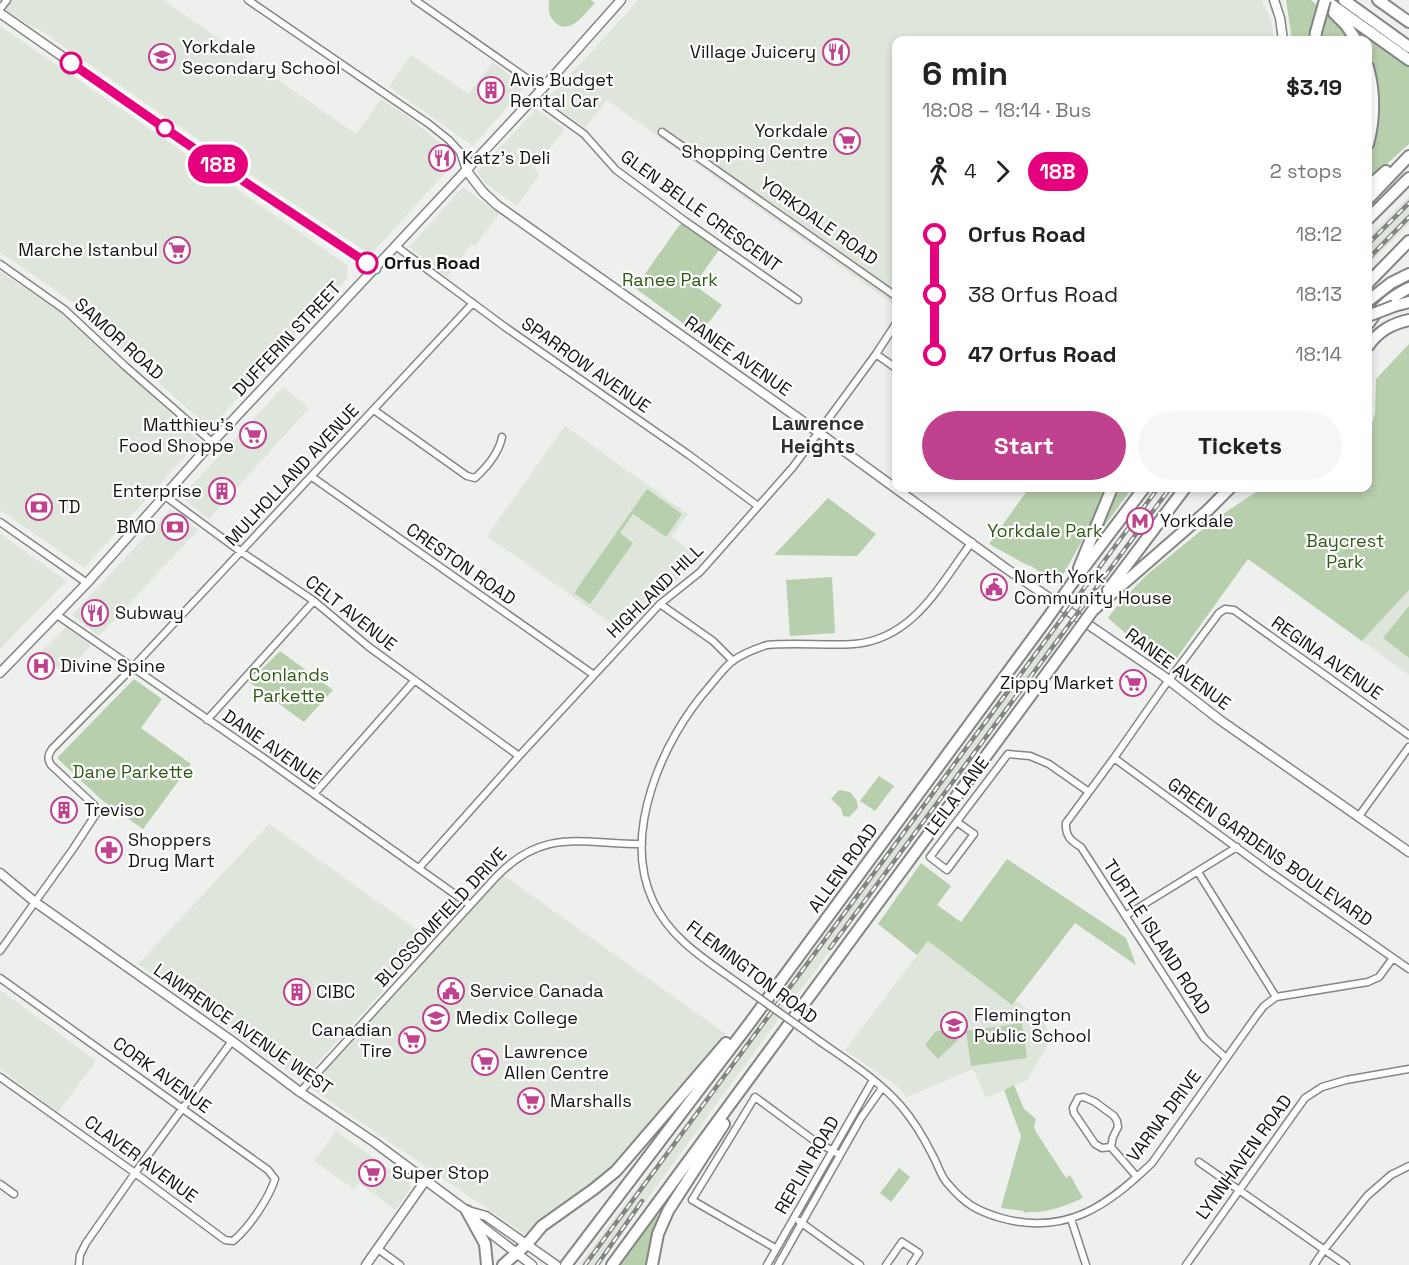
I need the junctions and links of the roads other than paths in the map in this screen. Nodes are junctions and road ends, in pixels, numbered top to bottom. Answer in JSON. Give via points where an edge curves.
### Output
{"nodes":[{"id":1,"x":7,"y":0,"type":"edge"},
{"id":2,"x":248,"y":0,"type":"edge"},
{"id":3,"x":415,"y":0,"type":"edge"},
{"id":4,"x":1274,"y":0,"type":"edge"},
{"id":5,"x":1324,"y":0,"type":"edge"},
{"id":6,"x":1344,"y":0,"type":"edge"},
{"id":7,"x":1378,"y":0,"type":"edge"},
{"id":8,"x":619,"y":2,"type":"edge"},
{"id":9,"x":0,"y":11,"type":"edge"},
{"id":10,"x":1409,"y":22,"type":"edge"},
{"id":11,"x":1282,"y":36,"type":"edge"},
{"id":12,"x":1315,"y":36,"type":"edge"},
{"id":13,"x":1353,"y":36,"type":"edge"},
{"id":14,"x":1409,"y":47,"type":"edge"},
{"id":15,"x":1409,"y":60,"type":"edge"},
{"id":16,"x":542,"y":90,"type":"junction"},
{"id":17,"x":1372,"y":92,"type":"edge"},
{"id":18,"x":534,"y":98,"type":"junction"},
{"id":19,"x":1372,"y":118,"type":"edge"},
{"id":20,"x":662,"y":132,"type":"dead end"},
{"id":21,"x":1409,"y":151,"type":"edge"},
{"id":22,"x":1409,"y":156,"type":"edge"},
{"id":23,"x":466,"y":170,"type":"junction"},
{"id":24,"x":1409,"y":178,"type":"edge"},
{"id":25,"x":1372,"y":183,"type":"edge"},
{"id":26,"x":1372,"y":195,"type":"edge"},
{"id":27,"x":1372,"y":215,"type":"edge"},
{"id":28,"x":1409,"y":241,"type":"edge"},
{"id":29,"x":397,"y":247,"type":"junction"},
{"id":30,"x":0,"y":264,"type":"edge"},
{"id":31,"x":376,"y":269,"type":"junction"},
{"id":32,"x":1409,"y":274,"type":"edge"},
{"id":33,"x":1372,"y":279,"type":"edge"},
{"id":34,"x":1409,"y":288,"type":"edge"},
{"id":35,"x":892,"y":293,"type":"edge"},
{"id":36,"x":1372,"y":298,"type":"edge"},
{"id":37,"x":798,"y":300,"type":"dead end"},
{"id":38,"x":473,"y":303,"type":"junction"},
{"id":39,"x":1409,"y":303,"type":"edge"},
{"id":40,"x":1372,"y":314,"type":"edge"},
{"id":41,"x":1372,"y":319,"type":"edge"},
{"id":42,"x":1409,"y":320,"type":"edge"},
{"id":43,"x":892,"y":330,"type":"edge"},
{"id":44,"x":1372,"y":341,"type":"edge"},
{"id":45,"x":876,"y":354,"type":"junction"},
{"id":46,"x":892,"y":365,"type":"edge"},
{"id":47,"x":374,"y":410,"type":"junction"},
{"id":48,"x":818,"y":432,"type":"junction"},
{"id":49,"x":502,"y":437,"type":"dead end"},
{"id":50,"x":213,"y":442,"type":"junction"},
{"id":51,"x":312,"y":477,"type":"junction"},
{"id":52,"x":892,"y":485,"type":"edge"},
{"id":53,"x":902,"y":492,"type":"edge"},
{"id":54,"x":1110,"y":492,"type":"edge"},
{"id":55,"x":1141,"y":492,"type":"edge"},
{"id":56,"x":1182,"y":492,"type":"edge"},
{"id":57,"x":1186,"y":492,"type":"edge"},
{"id":58,"x":1226,"y":492,"type":"edge"},
{"id":59,"x":165,"y":496,"type":"junction"},
{"id":60,"x":758,"y":506,"type":"junction"},
{"id":61,"x":1165,"y":514,"type":"junction"},
{"id":62,"x":0,"y":522,"type":"edge"},
{"id":63,"x":972,"y":542,"type":"junction"},
{"id":64,"x":240,"y":551,"type":"junction"},
{"id":65,"x":1073,"y":582,"type":"junction"},
{"id":66,"x":87,"y":583,"type":"junction"},
{"id":67,"x":314,"y":601,"type":"junction"},
{"id":68,"x":660,"y":604,"type":"junction"},
{"id":69,"x":1093,"y":610,"type":"junction"},
{"id":70,"x":57,"y":615,"type":"junction"},
{"id":71,"x":733,"y":661,"type":"junction"},
{"id":72,"x":132,"y":668,"type":"junction"},
{"id":73,"x":0,"y":674,"type":"edge"},
{"id":74,"x":594,"y":675,"type":"junction"},
{"id":75,"x":1169,"y":680,"type":"junction"},
{"id":76,"x":415,"y":681,"type":"junction"},
{"id":77,"x":207,"y":720,"type":"junction"},
{"id":78,"x":1409,"y":735,"type":"edge"},
{"id":79,"x":1409,"y":747,"type":"edge"},
{"id":80,"x":519,"y":756,"type":"junction"},
{"id":81,"x":1114,"y":759,"type":"junction"},
{"id":82,"x":1089,"y":792,"type":"junction"},
{"id":83,"x":314,"y":794,"type":"junction"},
{"id":84,"x":1359,"y":816,"type":"junction"},
{"id":85,"x":957,"y":822,"type":"junction"},
{"id":86,"x":642,"y":844,"type":"junction"},
{"id":87,"x":1237,"y":847,"type":"junction"},
{"id":88,"x":1409,"y":852,"type":"edge"},
{"id":89,"x":418,"y":868,"type":"junction"},
{"id":90,"x":1198,"y":872,"type":"junction"},
{"id":91,"x":0,"y":873,"type":"edge"},
{"id":92,"x":35,"y":902,"type":"junction"},
{"id":93,"x":470,"y":905,"type":"junction"},
{"id":94,"x":1125,"y":916,"type":"junction"},
{"id":95,"x":0,"y":951,"type":"edge"},
{"id":96,"x":1393,"y":957,"type":"junction"},
{"id":97,"x":1409,"y":969,"type":"edge"},
{"id":98,"x":0,"y":978,"type":"edge"},
{"id":99,"x":1276,"y":997,"type":"junction"},
{"id":100,"x":749,"y":1024,"type":"junction"},
{"id":101,"x":232,"y":1041,"type":"junction"},
{"id":102,"x":776,"y":1043,"type":"junction"},
{"id":103,"x":1226,"y":1058,"type":"junction"},
{"id":104,"x":1409,"y":1069,"type":"edge"},
{"id":105,"x":0,"y":1077,"type":"edge"},
{"id":106,"x":873,"y":1080,"type":"junction"},
{"id":107,"x":882,"y":1088,"type":"junction"},
{"id":108,"x":300,"y":1092,"type":"junction"},
{"id":109,"x":182,"y":1109,"type":"junction"},
{"id":110,"x":1111,"y":1148,"type":"junction"},
{"id":111,"x":832,"y":1151,"type":"junction"},
{"id":112,"x":840,"y":1155,"type":"junction"},
{"id":113,"x":1199,"y":1162,"type":"dead end"},
{"id":114,"x":1409,"y":1166,"type":"edge"},
{"id":115,"x":135,"y":1173,"type":"junction"},
{"id":116,"x":1137,"y":1177,"type":"junction"},
{"id":117,"x":426,"y":1181,"type":"junction"},
{"id":118,"x":0,"y":1184,"type":"edge"},
{"id":119,"x":1239,"y":1190,"type":"junction"},
{"id":120,"x":14,"y":1194,"type":"dead end"},
{"id":121,"x":258,"y":1210,"type":"joint"},
{"id":122,"x":467,"y":1211,"type":"junction"},
{"id":123,"x":794,"y":1218,"type":"junction"},
{"id":124,"x":1071,"y":1219,"type":"junction"},
{"id":125,"x":802,"y":1223,"type":"junction"},
{"id":126,"x":527,"y":1244,"type":"junction"},
{"id":127,"x":775,"y":1248,"type":"junction"},
{"id":128,"x":378,"y":1249,"type":"junction"},
{"id":129,"x":1324,"y":1250,"type":"junction"},
{"id":130,"x":516,"y":1254,"type":"junction"},
{"id":131,"x":78,"y":1265,"type":"edge"},
{"id":132,"x":366,"y":1265,"type":"edge"},
{"id":133,"x":400,"y":1265,"type":"edge"},
{"id":134,"x":487,"y":1265,"type":"edge"},
{"id":135,"x":503,"y":1265,"type":"edge"},
{"id":136,"x":532,"y":1265,"type":"edge"},
{"id":137,"x":556,"y":1265,"type":"edge"},
{"id":138,"x":567,"y":1265,"type":"edge"},
{"id":139,"x":612,"y":1265,"type":"edge"},
{"id":140,"x":652,"y":1265,"type":"edge"},
{"id":141,"x":767,"y":1265,"type":"edge"},
{"id":142,"x":778,"y":1265,"type":"edge"},
{"id":143,"x":860,"y":1265,"type":"edge"},
{"id":144,"x":886,"y":1265,"type":"edge"},
{"id":145,"x":911,"y":1265,"type":"edge"},
{"id":146,"x":1086,"y":1265,"type":"edge"},
{"id":147,"x":1186,"y":1265,"type":"edge"},
{"id":148,"x":1314,"y":1265,"type":"edge"},
{"id":149,"x":1346,"y":1265,"type":"edge"}],
"edges":[{"from":1,"to":9,"type":"street"},
{"from":2,"to":23,"type":"street","via":[[429,124],[460,152]]},
{"from":3,"to":16,"type":"street"},
{"from":4,"to":11,"type":"street"},
{"from":5,"to":12,"type":"highway","bridge":true},
{"from":5,"to":13,"type":"highway"},
{"from":5,"to":15,"type":"highway"},
{"from":6,"to":14,"type":"highway"},
{"from":7,"to":10,"type":"highway"},
{"from":8,"to":16,"type":"street","name":"DUFFERIN STREET"},
{"from":9,"to":31,"type":"street","via":[[186,143]]},
{"from":16,"to":18,"type":"street","name":"DUFFERIN STREET"},
{"from":17,"to":19,"type":"highway"},
{"from":18,"to":23,"type":"street","name":"DUFFERIN STREET"},
{"from":18,"to":37,"type":"street","name":"GLEN BELLE CRESCENT","via":[[584,134],[616,170]]},
{"from":20,"to":35,"type":"street","name":"YORKDALE ROAD"},
{"from":21,"to":25,"type":"highway"},
{"from":22,"to":26,"type":"highway"},
{"from":23,"to":29,"type":"street","name":"DUFFERIN STREET"},
{"from":23,"to":48,"type":"street","name":"RANEE AVENUE","via":[[497,205]]},
{"from":24,"to":27,"type":"highway"},
{"from":28,"to":33,"type":"highway"},
{"from":29,"to":31,"type":"street","name":"DUFFERIN STREET"},
{"from":29,"to":38,"type":"street","name":"SPARROW AVENUE"},
{"from":30,"to":50,"type":"street","name":"SAMOR ROAD","via":[[65,310]]},
{"from":31,"to":50,"type":"street","name":"DUFFERIN STREET"},
{"from":32,"to":36,"type":"highway"},
{"from":34,"to":41,"type":"highway","via":[[1380,308]]},
{"from":38,"to":47,"type":"street","name":"MULHOLLAND AVENUE"},
{"from":38,"to":60,"type":"street","name":"SPARROW AVENUE"},
{"from":39,"to":40,"type":"highway","bridge":true},
{"from":42,"to":44,"type":"highway","via":[[1390,326]]},
{"from":43,"to":45,"type":"street","name":"HIGHLAND HILL"},
{"from":45,"to":46,"type":"street"},
{"from":45,"to":48,"type":"street","name":"HIGHLAND HILL"},
{"from":47,"to":49,"type":"street","via":[[475,478],[500,447]]},
{"from":47,"to":51,"type":"street","name":"MULHOLLAND AVENUE"},
{"from":48,"to":52,"type":"street","name":"RANEE AVENUE"},
{"from":48,"to":60,"type":"street","name":"HIGHLAND HILL"},
{"from":50,"to":59,"type":"street","name":"DUFFERIN STREET"},
{"from":51,"to":64,"type":"street","name":"MULHOLLAND AVENUE"},
{"from":51,"to":74,"type":"street","name":"CRESTON ROAD"},
{"from":53,"to":63,"type":"street","name":"RANEE AVENUE"},
{"from":54,"to":65,"type":"highway"},
{"from":55,"to":65,"type":"highway","name":"ALLEN ROAD"},
{"from":56,"to":61,"type":"highway"},
{"from":57,"to":61,"type":"highway"},
{"from":58,"to":69,"type":"highway"},
{"from":59,"to":64,"type":"street","name":"CELT AVENUE"},
{"from":59,"to":66,"type":"street","name":"DUFFERIN STREET"},
{"from":60,"to":68,"type":"street","name":"HIGHLAND HILL","via":[[700,572]]},
{"from":61,"to":69,"type":"highway"},
{"from":62,"to":66,"type":"street"},
{"from":63,"to":71,"type":"street","name":"FLEMINGTON ROAD","via":[[918,614],[885,636],[855,644],[767,645]]},
{"from":63,"to":75,"type":"street","name":"RANEE AVENUE"},
{"from":64,"to":67,"type":"street","name":"CELT AVENUE"},
{"from":64,"to":72,"type":"street","name":"MULHOLLAND AVENUE"},
{"from":65,"to":100,"type":"highway","name":"ALLEN ROAD","bridge":true},
{"from":66,"to":70,"type":"street","name":"DUFFERIN STREET"},
{"from":67,"to":76,"type":"street","name":"CELT AVENUE"},
{"from":67,"to":77,"type":"street"},
{"from":68,"to":71,"type":"street","via":[[713,641]]},
{"from":68,"to":74,"type":"street","name":"HIGHLAND HILL"},
{"from":69,"to":102,"type":"highway","bridge":true},
{"from":70,"to":72,"type":"street","name":"DANE AVENUE"},
{"from":70,"to":73,"type":"street","name":"DUFFERIN STREET"},
{"from":71,"to":86,"type":"street","name":"FLEMINGTON ROAD","via":[[693,707],[668,748],[652,786]]},
{"from":72,"to":77,"type":"street","name":"DANE AVENUE"},
{"from":72,"to":92,"type":"street","name":"MULHOLLAND AVENUE","via":[[48,755],[51,765],[94,805],[96,814]]},
{"from":74,"to":80,"type":"street","name":"HIGHLAND HILL"},
{"from":75,"to":78,"type":"street","name":"REGINA AVENUE","via":[[1219,613],[1234,610]]},
{"from":75,"to":81,"type":"street"},
{"from":75,"to":84,"type":"street","name":"RANEE AVENUE"},
{"from":76,"to":80,"type":"street","name":"CELT AVENUE"},
{"from":76,"to":83,"type":"street"},
{"from":77,"to":83,"type":"street","name":"DANE AVENUE"},
{"from":79,"to":84,"type":"street"},
{"from":80,"to":89,"type":"street","name":"HIGHLAND HILL"},
{"from":81,"to":82,"type":"street"},
{"from":81,"to":87,"type":"street","name":"GREEN GARDENS BOULEVARD"},
{"from":82,"to":85,"type":"street","name":"LEILA LANE","via":[[1049,764],[1030,756],[1008,754]]},
{"from":82,"to":94,"type":"street","name":"TURTLE ISLAND ROAD","via":[[1065,823],[1065,831],[1081,848]]},
{"from":83,"to":89,"type":"street","name":"DANE AVENUE"},
{"from":84,"to":88,"type":"street","name":"RANEE AVENUE"},
{"from":85,"to":85,"type":"street","name":"LEILA LANE","via":[[930,856],[947,870],[974,834]]},
{"from":86,"to":93,"type":"street","name":"BLOSSOMFIELD DRIVE","via":[[549,843],[522,854]]},
{"from":86,"to":106,"type":"street","name":"FLEMINGTON ROAD","bridge":true,"via":[[648,888],[667,925],[689,947]]},
{"from":87,"to":90,"type":"street"},
{"from":87,"to":96,"type":"street","name":"GREEN GARDENS BOULEVARD"},
{"from":89,"to":93,"type":"street","name":"DANE AVENUE"},
{"from":90,"to":94,"type":"street"},
{"from":90,"to":99,"type":"street"},
{"from":91,"to":92,"type":"street","name":"LAWRENCE AVENUE WEST"},
{"from":92,"to":95,"type":"street"},
{"from":92,"to":101,"type":"street","name":"LAWRENCE AVENUE WEST"},
{"from":93,"to":108,"type":"street","name":"BLOSSOMFIELD DRIVE"},
{"from":94,"to":103,"type":"street","name":"TURTLE ISLAND ROAD","via":[[1204,1038]]},
{"from":96,"to":97,"type":"street","name":"GREEN GARDENS BOULEVARD"},
{"from":96,"to":99,"type":"street","via":[[1379,977],[1368,982]]},
{"from":98,"to":109,"type":"street","name":"CORK AVENUE"},
{"from":99,"to":103,"type":"street","name":"VARNA DRIVE","via":[[1264,1006]]},
{"from":100,"to":126,"type":"highway","via":[[740,1027],[616,1171],[542,1226]]},
{"from":100,"to":138,"type":"highway","name":"ALLEN ROAD"},
{"from":101,"to":108,"type":"street","name":"LAWRENCE AVENUE WEST"},
{"from":101,"to":109,"type":"street"},
{"from":102,"to":139,"type":"highway"},
{"from":102,"to":140,"type":"highway","via":[[668,1211],[657,1234]]},
{"from":103,"to":116,"type":"street","name":"VARNA DRIVE","via":[[1152,1163]]},
{"from":104,"to":119,"type":"street","name":"LYNNHAVEN ROAD","via":[[1346,1080],[1322,1087],[1305,1098]]},
{"from":105,"to":115,"type":"street","name":"CLAVER AVENUE"},
{"from":106,"to":107,"type":"street","name":"FLEMINGTON ROAD"},
{"from":106,"to":111,"type":"street","name":"REPLIN ROAD"},
{"from":107,"to":112,"type":"street","name":"REPLIN ROAD"},
{"from":107,"to":124,"type":"street","name":"FLEMINGTON ROAD","via":[[916,1126],[946,1182],[973,1207],[1018,1222],[1044,1224]]},
{"from":108,"to":117,"type":"street","name":"LAWRENCE AVENUE WEST"},
{"from":109,"to":115,"type":"street"},
{"from":109,"to":121,"type":"street","name":"CORK AVENUE","via":[[275,1179]]},
{"from":110,"to":110,"type":"street","via":[[1117,1120],[1095,1102],[1078,1098],[1074,1113],[1095,1144]]},
{"from":110,"to":116,"type":"street"},
{"from":111,"to":112,"type":"street"},
{"from":111,"to":123,"type":"street","name":"REPLIN ROAD"},
{"from":111,"to":127,"type":"street","via":[[755,1097],[692,1200]]},
{"from":112,"to":125,"type":"street","name":"REPLIN ROAD"},
{"from":113,"to":119,"type":"street"},
{"from":114,"to":129,"type":"street","via":[[1391,1175],[1367,1196]]},
{"from":115,"to":121,"type":"street","name":"CLAVER AVENUE","via":[[225,1240],[232,1241],[240,1235]]},
{"from":115,"to":131,"type":"street","via":[[86,1244]]},
{"from":116,"to":124,"type":"street","name":"VARNA DRIVE","via":[[1106,1202]]},
{"from":117,"to":122,"type":"street","name":"LAWRENCE AVENUE WEST"},
{"from":117,"to":128,"type":"street"},
{"from":118,"to":120,"type":"street"},
{"from":119,"to":129,"type":"street"},
{"from":119,"to":147,"type":"street","name":"LYNNHAVEN ROAD"},
{"from":122,"to":126,"type":"street","name":"LAWRENCE AVENUE WEST","via":[[486,1216]]},
{"from":122,"to":130,"type":"street","name":"LAWRENCE AVENUE WEST"},
{"from":122,"to":134,"type":"highway","via":[[485,1244]]},
{"from":123,"to":125,"type":"street"},
{"from":123,"to":127,"type":"street","name":"REPLIN ROAD"},
{"from":124,"to":146,"type":"street"},
{"from":125,"to":142,"type":"street","name":"REPLIN ROAD"},
{"from":125,"to":143,"type":"street"},
{"from":126,"to":130,"type":"highway"},
{"from":126,"to":137,"type":"street","name":"LAWRENCE AVENUE WEST"},
{"from":127,"to":141,"type":"street","name":"REPLIN ROAD"},
{"from":128,"to":132,"type":"street"},
{"from":128,"to":133,"type":"street"},
{"from":129,"to":148,"type":"street"},
{"from":129,"to":149,"type":"street"},
{"from":130,"to":135,"type":"highway"},
{"from":130,"to":136,"type":"street","name":"LAWRENCE AVENUE WEST"},
{"from":144,"to":145,"type":"street","via":[[902,1242],[919,1253]]}]}
